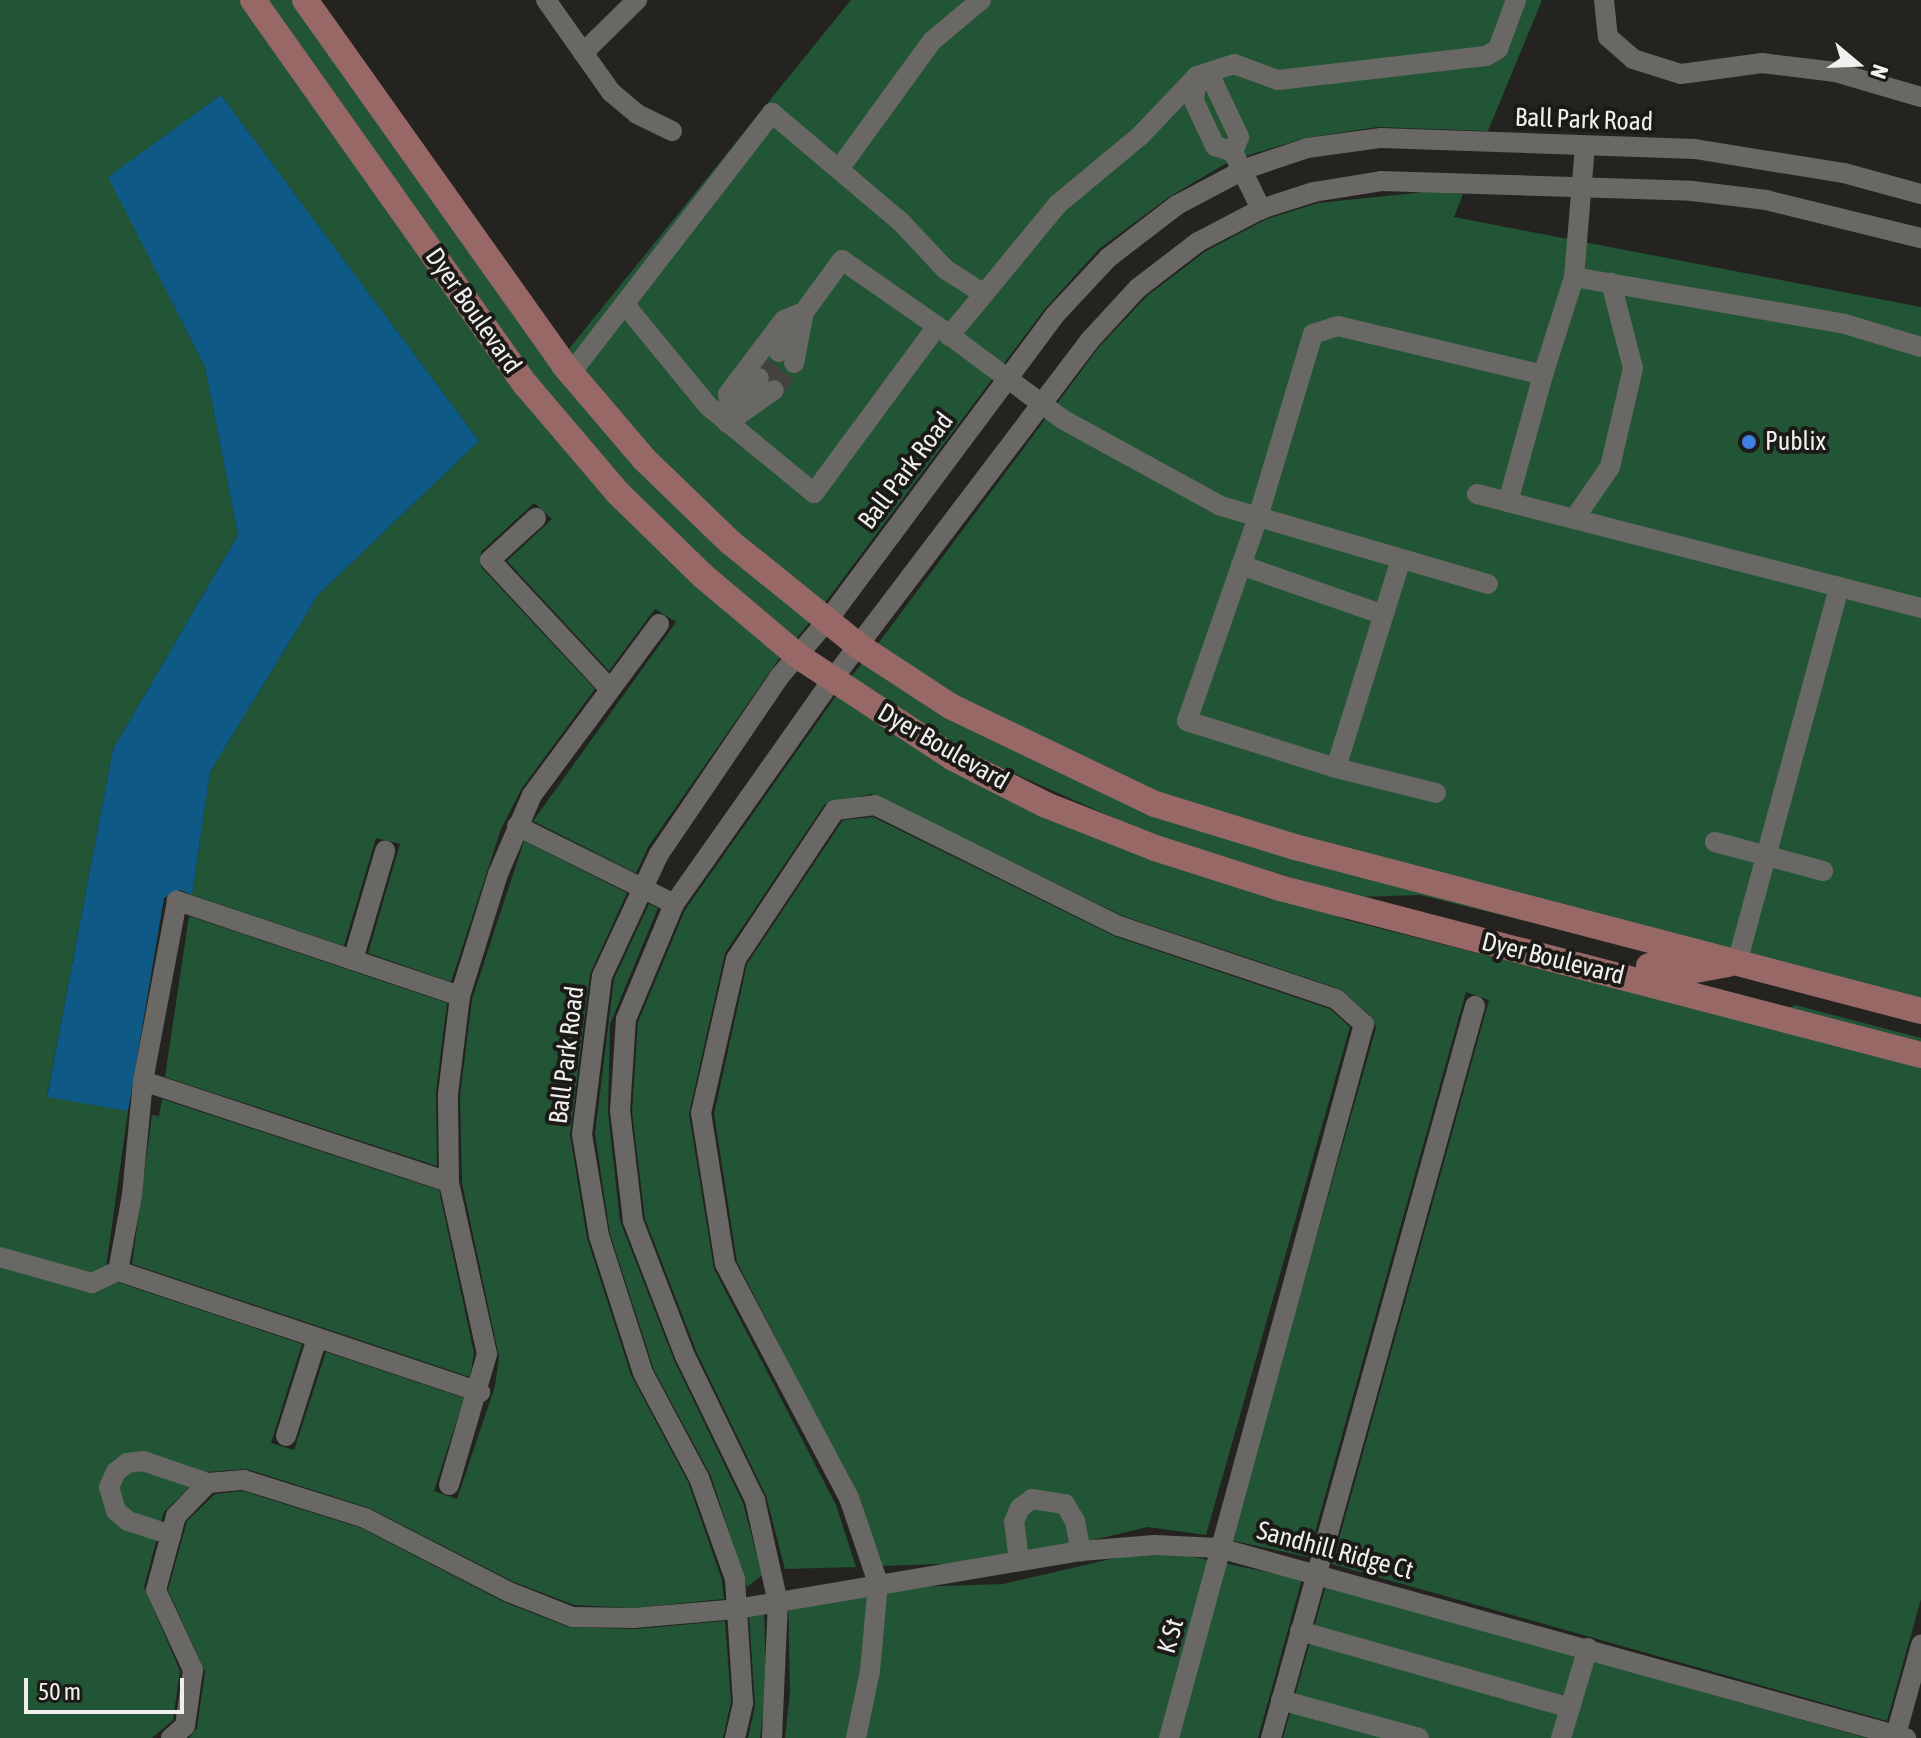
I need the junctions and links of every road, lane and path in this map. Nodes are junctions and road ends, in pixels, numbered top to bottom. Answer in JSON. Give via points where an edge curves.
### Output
{"nodes":[{"id":1,"x":253,"y":0,"type":"edge"},
{"id":2,"x":305,"y":0,"type":"edge"},
{"id":3,"x":546,"y":0,"type":"edge"},
{"id":4,"x":637,"y":0,"type":"edge"},
{"id":5,"x":981,"y":0,"type":"edge"},
{"id":6,"x":1516,"y":0,"type":"edge"},
{"id":7,"x":1604,"y":0,"type":"edge"},
{"id":8,"x":583,"y":53,"type":"junction"},
{"id":9,"x":1197,"y":76,"type":"junction"},
{"id":10,"x":1921,"y":97,"type":"edge"},
{"id":11,"x":672,"y":131,"type":"dead end"},
{"id":12,"x":1585,"y":147,"type":"junction"},
{"id":13,"x":839,"y":169,"type":"junction"},
{"id":14,"x":1245,"y":169,"type":"junction"},
{"id":15,"x":1583,"y":189,"type":"junction"},
{"id":16,"x":1921,"y":194,"type":"edge"},
{"id":17,"x":1261,"y":209,"type":"junction"},
{"id":18,"x":1921,"y":238,"type":"edge"},
{"id":19,"x":1574,"y":277,"type":"junction"},
{"id":20,"x":1611,"y":283,"type":"junction"},
{"id":21,"x":984,"y":294,"type":"junction"},
{"id":22,"x":626,"y":306,"type":"junction"},
{"id":23,"x":794,"y":316,"type":"junction"},
{"id":24,"x":943,"y":331,"type":"junction"},
{"id":25,"x":1921,"y":347,"type":"edge"},
{"id":26,"x":787,"y":358,"type":"tunnel mouth"},
{"id":27,"x":571,"y":373,"type":"junction"},
{"id":28,"x":1543,"y":375,"type":"junction"},
{"id":29,"x":1007,"y":379,"type":"junction"},
{"id":30,"x":767,"y":384,"type":"tunnel mouth"},
{"id":31,"x":1041,"y":404,"type":"junction"},
{"id":32,"x":729,"y":419,"type":"junction"},
{"id":33,"x":1477,"y":494,"type":"dead end"},
{"id":34,"x":1508,"y":502,"type":"junction"},
{"id":35,"x":1258,"y":517,"type":"junction"},
{"id":36,"x":536,"y":518,"type":"dead end"},
{"id":37,"x":1574,"y":519,"type":"junction"},
{"id":38,"x":1401,"y":559,"type":"junction"},
{"id":39,"x":1241,"y":565,"type":"junction"},
{"id":40,"x":1488,"y":584,"type":"dead end"},
{"id":41,"x":1839,"y":587,"type":"junction"},
{"id":42,"x":1921,"y":608,"type":"edge"},
{"id":43,"x":1384,"y":615,"type":"junction"},
{"id":44,"x":827,"y":621,"type":"junction"},
{"id":45,"x":659,"y":624,"type":"dead end"},
{"id":46,"x":860,"y":647,"type":"junction"},
{"id":47,"x":798,"y":656,"type":"junction"},
{"id":48,"x":832,"y":680,"type":"junction"},
{"id":49,"x":610,"y":689,"type":"junction"},
{"id":50,"x":1336,"y":768,"type":"junction"},
{"id":51,"x":1436,"y":793,"type":"dead end"},
{"id":52,"x":517,"y":826,"type":"junction"},
{"id":53,"x":1715,"y":842,"type":"dead end"},
{"id":54,"x":385,"y":851,"type":"dead end"},
{"id":55,"x":1767,"y":856,"type":"junction"},
{"id":56,"x":1823,"y":871,"type":"dead end"},
{"id":57,"x":643,"y":888,"type":"junction"},
{"id":58,"x":674,"y":904,"type":"junction"},
{"id":59,"x":1357,"y":908,"type":"junction"},
{"id":60,"x":353,"y":960,"type":"junction"},
{"id":61,"x":1737,"y":963,"type":"junction"},
{"id":62,"x":460,"y":996,"type":"junction"},
{"id":63,"x":1475,"y":1006,"type":"dead end"},
{"id":64,"x":1921,"y":1011,"type":"edge"},
{"id":65,"x":1767,"y":1014,"type":"junction"},
{"id":66,"x":1921,"y":1027,"type":"edge"},
{"id":67,"x":1921,"y":1055,"type":"edge"},
{"id":68,"x":143,"y":1081,"type":"junction"},
{"id":69,"x":449,"y":1182,"type":"junction"},
{"id":70,"x":0,"y":1257,"type":"edge"},
{"id":71,"x":118,"y":1271,"type":"junction"},
{"id":72,"x":317,"y":1338,"type":"junction"},
{"id":73,"x":480,"y":1392,"type":"junction"},
{"id":74,"x":286,"y":1436,"type":"dead end"},
{"id":75,"x":208,"y":1483,"type":"junction"},
{"id":76,"x":449,"y":1485,"type":"dead end"},
{"id":77,"x":171,"y":1535,"type":"junction"},
{"id":78,"x":1219,"y":1548,"type":"junction"},
{"id":79,"x":1081,"y":1551,"type":"junction"},
{"id":80,"x":1019,"y":1561,"type":"junction"},
{"id":81,"x":1317,"y":1571,"type":"junction"},
{"id":82,"x":878,"y":1583,"type":"junction"},
{"id":83,"x":778,"y":1603,"type":"junction"},
{"id":84,"x":737,"y":1609,"type":"junction"},
{"id":85,"x":1300,"y":1631,"type":"junction"},
{"id":86,"x":1921,"y":1645,"type":"edge"},
{"id":87,"x":1588,"y":1648,"type":"junction"},
{"id":88,"x":1281,"y":1700,"type":"junction"},
{"id":89,"x":1570,"y":1708,"type":"junction"},
{"id":90,"x":1899,"y":1737,"type":"edge"},
{"id":91,"x":171,"y":1738,"type":"edge"},
{"id":92,"x":735,"y":1738,"type":"edge"},
{"id":93,"x":772,"y":1738,"type":"edge"},
{"id":94,"x":856,"y":1738,"type":"edge"},
{"id":95,"x":1169,"y":1738,"type":"edge"},
{"id":96,"x":1271,"y":1738,"type":"edge"},
{"id":97,"x":1419,"y":1738,"type":"edge"},
{"id":98,"x":1561,"y":1738,"type":"edge"}],
"edges":[{"from":1,"to":47,"type":"main road","name":"Dyer Boulevard","via":[[526,385],[618,493],[703,576]]},
{"from":2,"to":27,"type":"main road","name":"Dyer Boulevard"},
{"from":3,"to":8,"type":"street"},
{"from":4,"to":8,"type":"street"},
{"from":5,"to":13,"type":"street","via":[[932,41]]},
{"from":6,"to":9,"type":"street","via":[[1498,49],[1486,56],[1278,80],[1234,64]]},
{"from":7,"to":10,"type":"street","via":[[1608,37],[1633,59],[1681,74],[1762,63],[1835,72]]},
{"from":8,"to":11,"type":"street","via":[[624,105]]},
{"from":9,"to":14,"type":"street","via":[[1194,101],[1215,146],[1233,152]]},
{"from":9,"to":21,"type":"street","via":[[1140,136],[1058,204]]},
{"from":12,"to":14,"type":"street","name":"Ball Park Road","via":[[1381,138],[1307,148]]},
{"from":12,"to":15,"type":"street"},
{"from":12,"to":16,"type":"street","name":"Ball Park Road","via":[[1695,149],[1844,173]]},
{"from":13,"to":21,"type":"street","via":[[900,221],[945,269]]},
{"from":13,"to":22,"type":"street","via":[[772,113]]},
{"from":14,"to":17,"type":"street"},
{"from":14,"to":29,"type":"street","name":"Ball Park Road","via":[[1177,205],[1108,258],[1054,316]]},
{"from":15,"to":17,"type":"street","name":"Ball Park Road","via":[[1381,181],[1314,192]]},
{"from":15,"to":18,"type":"street","name":"Ball Park Road","via":[[1692,191],[1766,200]]},
{"from":15,"to":19,"type":"street"},
{"from":17,"to":31,"type":"street","name":"Ball Park Road","via":[[1198,242],[1138,288]]},
{"from":19,"to":20,"type":"street"},
{"from":19,"to":28,"type":"street"},
{"from":20,"to":25,"type":"street","via":[[1845,324]]},
{"from":20,"to":37,"type":"street","via":[[1633,368],[1610,467]]},
{"from":21,"to":24,"type":"street"},
{"from":22,"to":27,"type":"street"},
{"from":22,"to":32,"type":"street"},
{"from":23,"to":24,"type":"street","via":[[842,260]]},
{"from":23,"to":26,"type":"street"},
{"from":23,"to":32,"type":"street","via":[[728,394]]},
{"from":24,"to":29,"type":"street"},
{"from":24,"to":32,"type":"street","via":[[814,493]]},
{"from":27,"to":44,"type":"main road","name":"Dyer Boulevard","via":[[644,459],[730,542]]},
{"from":28,"to":34,"type":"street"},
{"from":28,"to":35,"type":"street","via":[[1338,326],[1313,334]]},
{"from":29,"to":31,"type":"street"},
{"from":29,"to":44,"type":"street","name":"Ball Park Road"},
{"from":30,"to":32,"type":"street"},
{"from":31,"to":35,"type":"street","via":[[1221,506]]},
{"from":31,"to":46,"type":"street","name":"Ball Park Road"},
{"from":33,"to":34,"type":"street"},
{"from":34,"to":37,"type":"street"},
{"from":35,"to":38,"type":"street"},
{"from":35,"to":39,"type":"street"},
{"from":36,"to":49,"type":"street","via":[[490,560]]},
{"from":37,"to":41,"type":"street"},
{"from":38,"to":40,"type":"street"},
{"from":38,"to":43,"type":"street"},
{"from":39,"to":43,"type":"street"},
{"from":39,"to":50,"type":"street","via":[[1187,721]]},
{"from":41,"to":42,"type":"street"},
{"from":41,"to":55,"type":"street"},
{"from":43,"to":50,"type":"street"},
{"from":44,"to":46,"type":"main road","name":"Dyer Boulevard"},
{"from":44,"to":47,"type":"street","name":"Ball Park Road"},
{"from":45,"to":49,"type":"street"},
{"from":46,"to":48,"type":"street","name":"Ball Park Road"},
{"from":46,"to":61,"type":"main road","name":"Dyer Boulevard","via":[[950,706],[1155,804],[1295,847]]},
{"from":47,"to":48,"type":"main road","name":"Dyer Boulevard"},
{"from":47,"to":57,"type":"street","name":"Ball Park Road","via":[[659,854]]},
{"from":48,"to":58,"type":"street","name":"Ball Park Road"},
{"from":48,"to":59,"type":"main road","name":"Dyer Boulevard","via":[[953,758],[1046,805],[1155,848]]},
{"from":49,"to":52,"type":"street","via":[[532,795]]},
{"from":50,"to":51,"type":"street"},
{"from":52,"to":57,"type":"street"},
{"from":52,"to":62,"type":"street"},
{"from":53,"to":55,"type":"street"},
{"from":54,"to":60,"type":"street"},
{"from":55,"to":56,"type":"street"},
{"from":55,"to":61,"type":"street"},
{"from":57,"to":58,"type":"street"},
{"from":57,"to":84,"type":"street","name":"Ball Park Road","via":[[602,976],[582,1134],[599,1236],[643,1373],[699,1478],[735,1579]]},
{"from":58,"to":83,"type":"street","name":"Ball Park Road","via":[[626,1019],[620,1111],[633,1221],[685,1356],[755,1500]]},
{"from":59,"to":61,"type":"main road","via":[[1417,905],[1679,973]]},
{"from":59,"to":65,"type":"main road","name":"Dyer Boulevard"},
{"from":60,"to":62,"type":"street"},
{"from":60,"to":68,"type":"street","via":[[177,901]]},
{"from":61,"to":64,"type":"main road","name":"Dyer Boulevard"},
{"from":62,"to":69,"type":"street","via":[[448,1094]]},
{"from":63,"to":81,"type":"street"},
{"from":65,"to":66,"type":"main road","via":[[1779,1000],[1795,994]]},
{"from":65,"to":67,"type":"main road","name":"Dyer Boulevard"},
{"from":68,"to":69,"type":"street"},
{"from":68,"to":71,"type":"street"},
{"from":69,"to":73,"type":"street","via":[[487,1354]]},
{"from":70,"to":71,"type":"street","via":[[92,1283]]},
{"from":71,"to":72,"type":"street"},
{"from":72,"to":73,"type":"street"},
{"from":72,"to":74,"type":"street"},
{"from":73,"to":76,"type":"street"},
{"from":75,"to":77,"type":"street","via":[[176,1516]]},
{"from":75,"to":77,"type":"street","via":[[143,1461],[127,1463],[116,1472],[109,1487],[116,1511],[128,1521]]},
{"from":75,"to":84,"type":"street","name":"Sandhill Ridge Ct","via":[[244,1480],[365,1518],[509,1592],[572,1617]]},
{"from":77,"to":91,"type":"street","via":[[156,1590],[193,1670],[185,1726]]},
{"from":78,"to":79,"type":"street","name":"Sandhill Ridge Ct","via":[[1155,1545]]},
{"from":78,"to":81,"type":"street","name":"Sandhill Ridge Ct"},
{"from":78,"to":82,"type":"street","name":"K St","via":[[1364,1024],[1336,999],[1119,926],[875,805],[835,810],[736,959],[701,1113],[725,1264],[849,1498]]},
{"from":78,"to":95,"type":"street","name":"K St"},
{"from":79,"to":80,"type":"street","name":"Sandhill Ridge Ct"},
{"from":79,"to":80,"type":"street","via":[[1065,1504],[1032,1499],[1014,1522]]},
{"from":80,"to":82,"type":"street","name":"Sandhill Ridge Ct"},
{"from":81,"to":85,"type":"street"},
{"from":81,"to":87,"type":"street","name":"Sandhill Ridge Ct"},
{"from":82,"to":83,"type":"street","name":"Sandhill Ridge Ct"},
{"from":82,"to":94,"type":"street","via":[[870,1671]]},
{"from":83,"to":84,"type":"street","name":"Sandhill Ridge Ct"},
{"from":83,"to":93,"type":"street","name":"Ball Park Road"},
{"from":84,"to":92,"type":"street","name":"Ball Park Road","via":[[743,1703]]},
{"from":85,"to":88,"type":"street"},
{"from":85,"to":89,"type":"street"},
{"from":86,"to":90,"type":"street"},
{"from":87,"to":89,"type":"street"},
{"from":87,"to":90,"type":"street","name":"Sandhill Ridge Ct"},
{"from":88,"to":96,"type":"street"},
{"from":88,"to":97,"type":"street"},
{"from":89,"to":98,"type":"street"}]}
